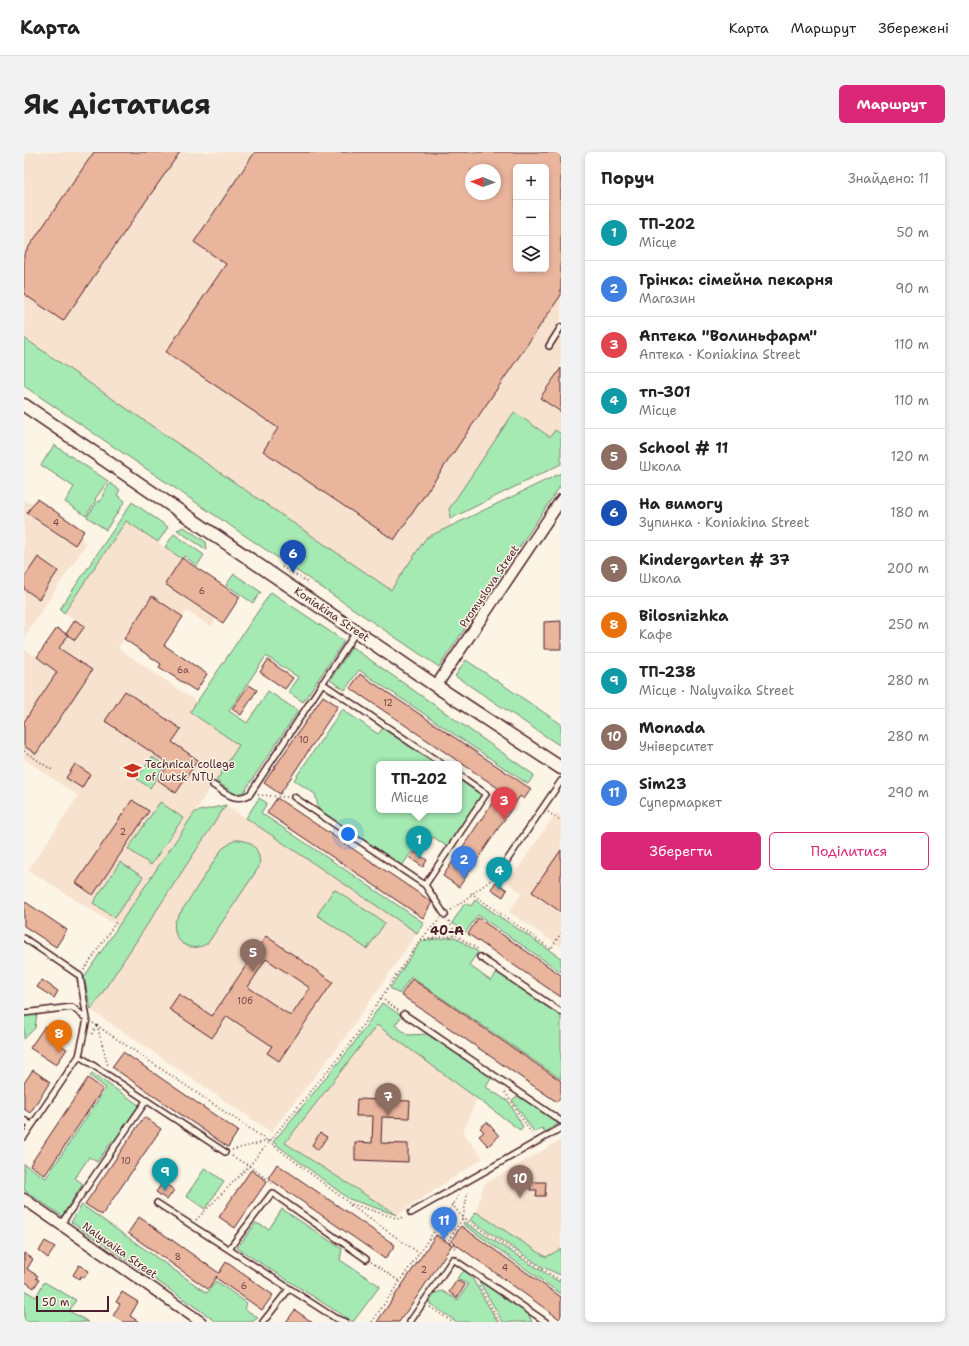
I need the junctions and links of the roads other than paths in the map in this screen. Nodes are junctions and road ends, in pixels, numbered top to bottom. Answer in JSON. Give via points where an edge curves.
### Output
{"nodes":[{"id":1,"x":561,"y":327,"type":"edge"},
{"id":2,"x":549,"y":346,"type":"dead end"},
{"id":3,"x":24,"y":405,"type":"edge"},
{"id":4,"x":561,"y":500,"type":"edge"},
{"id":5,"x":356,"y":631,"type":"junction"},
{"id":6,"x":322,"y":683,"type":"junction"},
{"id":7,"x":436,"y":686,"type":"junction"},
{"id":8,"x":438,"y":761,"type":"edge"},
{"id":9,"x":561,"y":768,"type":"edge"},
{"id":10,"x":462,"y":777,"type":"edge"},
{"id":11,"x":561,"y":781,"type":"edge"},
{"id":12,"x":213,"y":785,"type":"dead end"},
{"id":13,"x":294,"y":797,"type":"road end"},
{"id":14,"x":497,"y":875,"type":"road end"},
{"id":15,"x":425,"y":885,"type":"junction"},
{"id":16,"x":445,"y":915,"type":"road end"},
{"id":17,"x":24,"y":938,"type":"edge"},
{"id":18,"x":480,"y":956,"type":"road end"},
{"id":19,"x":561,"y":1012,"type":"edge"},
{"id":20,"x":24,"y":1013,"type":"edge"},
{"id":21,"x":404,"y":1014,"type":"road end"},
{"id":22,"x":87,"y":1019,"type":"junction"},
{"id":23,"x":79,"y":1056,"type":"junction"},
{"id":24,"x":146,"y":1101,"type":"junction"},
{"id":25,"x":24,"y":1120,"type":"edge"},
{"id":26,"x":561,"y":1121,"type":"edge"},
{"id":27,"x":31,"y":1125,"type":"junction"},
{"id":28,"x":561,"y":1128,"type":"edge"},
{"id":29,"x":24,"y":1137,"type":"edge"},
{"id":30,"x":225,"y":1152,"type":"road end"},
{"id":31,"x":24,"y":1199,"type":"edge"},
{"id":32,"x":157,"y":1203,"type":"dead end"},
{"id":33,"x":411,"y":1212,"type":"road end"},
{"id":34,"x":61,"y":1224,"type":"junction"},
{"id":35,"x":229,"y":1249,"type":"junction"},
{"id":36,"x":366,"y":1258,"type":"road end"},
{"id":37,"x":289,"y":1289,"type":"junction"},
{"id":38,"x":201,"y":1322,"type":"edge"},
{"id":39,"x":263,"y":1322,"type":"edge"},
{"id":40,"x":345,"y":1322,"type":"edge"},
{"id":41,"x":410,"y":1322,"type":"edge"},
{"id":42,"x":546,"y":1322,"type":"edge"}],
"edges":[{"from":1,"to":2,"type":"lane"},
{"from":3,"to":5,"type":"street","name":"Koniakina Street"},
{"from":4,"to":7,"type":"street","name":"Promyslova Street"},
{"from":5,"to":6,"type":"lane"},
{"from":5,"to":7,"type":"street","name":"Koniakina Street"},
{"from":6,"to":8,"type":"lane"},
{"from":6,"to":12,"type":"lane","via":[[250,794],[243,798],[235,798]]},
{"from":7,"to":9,"type":"street","name":"Koniakina Street"},
{"from":10,"to":15,"type":"lane","via":[[486,794]]},
{"from":11,"to":14,"type":"lane"},
{"from":13,"to":15,"type":"lane"},
{"from":15,"to":16,"type":"lane"},
{"from":17,"to":22,"type":"lane","via":[[80,976]]},
{"from":18,"to":19,"type":"lane"},
{"from":20,"to":22,"type":"lane","via":[[72,1007]]},
{"from":21,"to":26,"type":"lane"},
{"from":22,"to":23,"type":"lane"},
{"from":23,"to":24,"type":"lane"},
{"from":23,"to":27,"type":"lane"},
{"from":24,"to":30,"type":"lane"},
{"from":24,"to":34,"type":"lane"},
{"from":25,"to":27,"type":"lane"},
{"from":27,"to":29,"type":"lane"},
{"from":28,"to":33,"type":"lane"},
{"from":31,"to":34,"type":"street","name":"Nalyvaika Street"},
{"from":32,"to":35,"type":"lane"},
{"from":34,"to":38,"type":"street","name":"Nalyvaika Street"},
{"from":35,"to":36,"type":"lane","via":[[272,1193]]},
{"from":35,"to":37,"type":"lane"},
{"from":37,"to":39,"type":"lane"},
{"from":37,"to":40,"type":"lane"},
{"from":41,"to":42,"type":"lane","via":[[453,1259]]}]}
